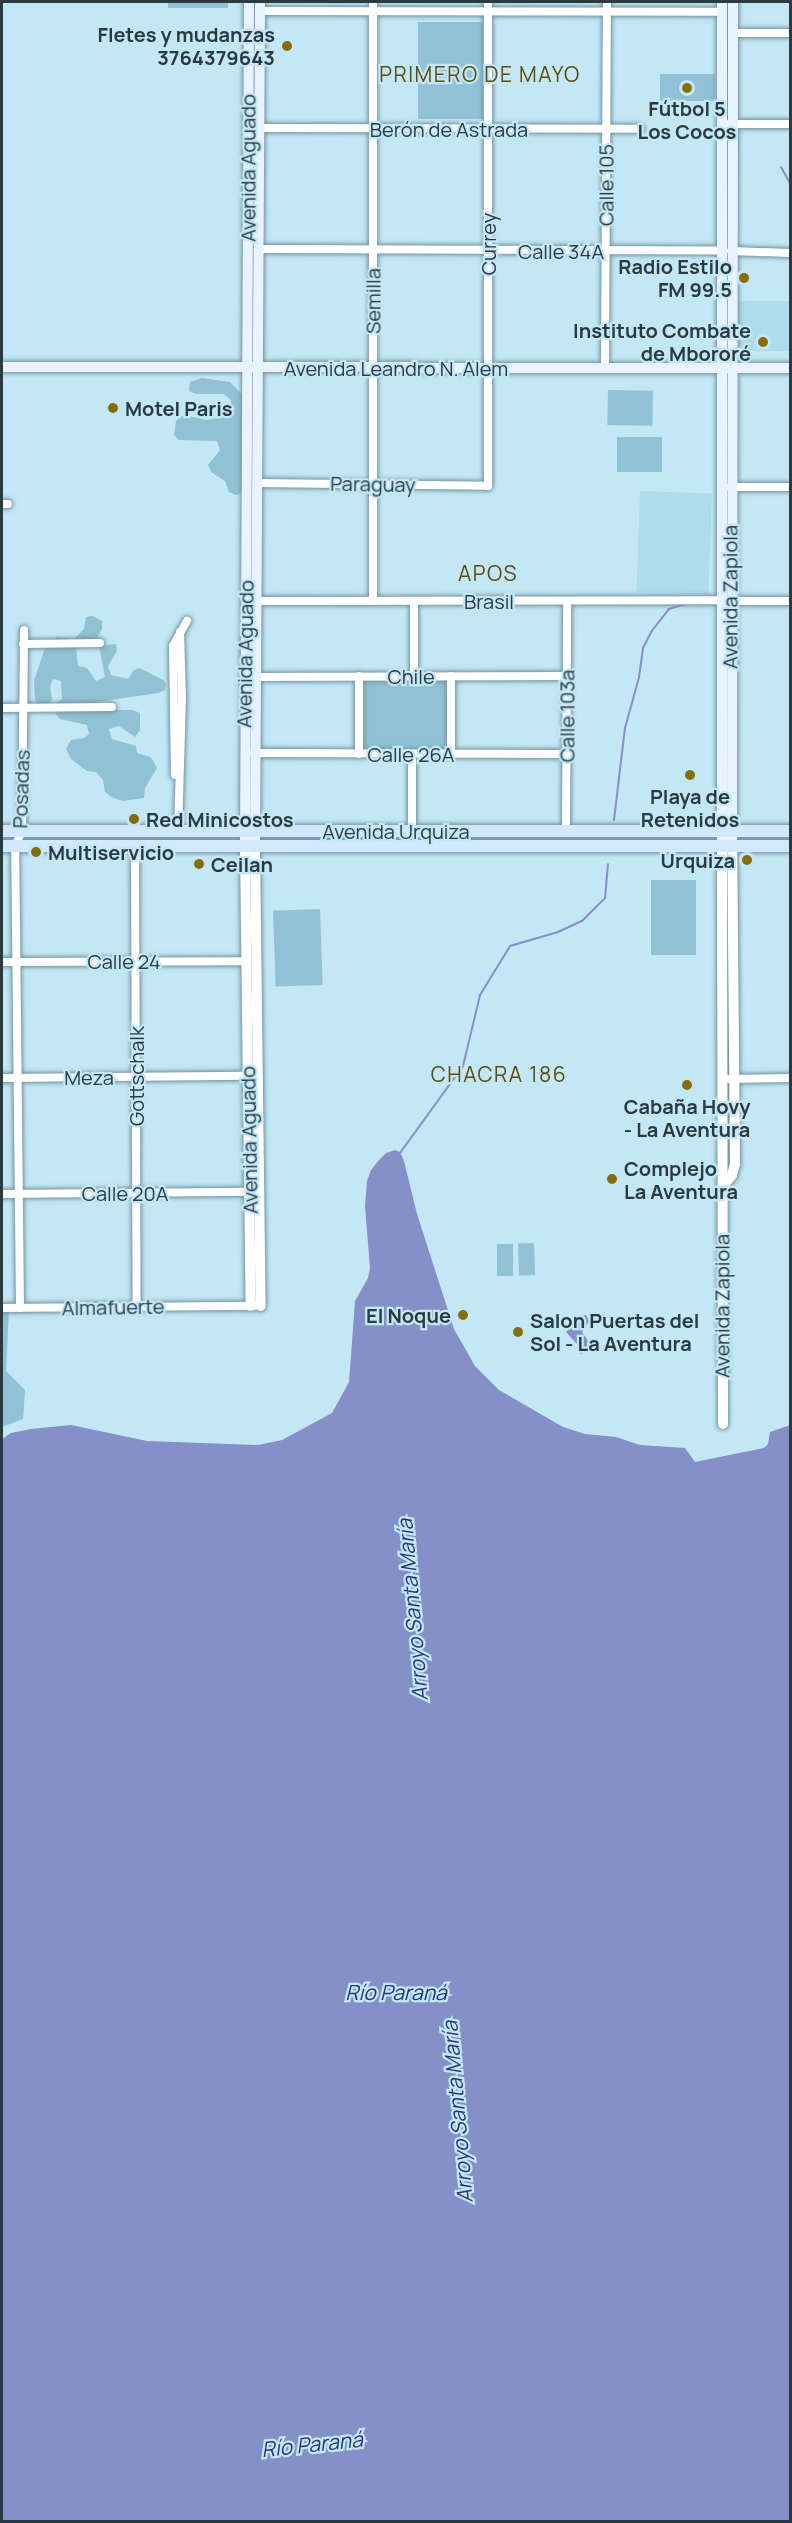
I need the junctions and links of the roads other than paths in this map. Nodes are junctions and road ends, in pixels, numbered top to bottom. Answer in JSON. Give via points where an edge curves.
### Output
{"nodes":[{"id":1,"x":249,"y":2,"type":"edge"},
{"id":2,"x":373,"y":2,"type":"edge"},
{"id":3,"x":488,"y":2,"type":"edge"},
{"id":4,"x":607,"y":2,"type":"edge"},
{"id":5,"x":733,"y":2,"type":"edge"},
{"id":6,"x":260,"y":6,"type":"edge"},
{"id":7,"x":722,"y":7,"type":"edge"},
{"id":8,"x":373,"y":12,"type":"junction"},
{"id":9,"x":488,"y":12,"type":"junction"},
{"id":10,"x":607,"y":12,"type":"junction"},
{"id":11,"x":733,"y":33,"type":"junction"},
{"id":12,"x":790,"y":33,"type":"edge"},
{"id":13,"x":728,"y":124,"type":"junction"},
{"id":14,"x":790,"y":124,"type":"edge"},
{"id":15,"x":258,"y":128,"type":"junction"},
{"id":16,"x":373,"y":129,"type":"junction"},
{"id":17,"x":488,"y":129,"type":"junction"},
{"id":18,"x":640,"y":129,"type":"dead end"},
{"id":19,"x":607,"y":130,"type":"junction"},
{"id":20,"x":258,"y":249,"type":"junction"},
{"id":21,"x":373,"y":250,"type":"junction"},
{"id":22,"x":488,"y":250,"type":"junction"},
{"id":23,"x":606,"y":251,"type":"junction"},
{"id":24,"x":726,"y":251,"type":"junction"},
{"id":25,"x":790,"y":253,"type":"edge"},
{"id":26,"x":2,"y":367,"type":"edge"},
{"id":27,"x":252,"y":368,"type":"junction"},
{"id":28,"x":373,"y":368,"type":"junction"},
{"id":29,"x":489,"y":368,"type":"junction"},
{"id":30,"x":605,"y":368,"type":"junction"},
{"id":31,"x":790,"y":368,"type":"edge"},
{"id":32,"x":726,"y":369,"type":"junction"},
{"id":33,"x":258,"y":483,"type":"junction"},
{"id":34,"x":373,"y":484,"type":"junction"},
{"id":35,"x":488,"y":486,"type":"joint"},
{"id":36,"x":730,"y":487,"type":"junction"},
{"id":37,"x":790,"y":487,"type":"edge"},
{"id":38,"x":256,"y":601,"type":"junction"},
{"id":39,"x":373,"y":601,"type":"junction"},
{"id":40,"x":414,"y":601,"type":"junction"},
{"id":41,"x":567,"y":601,"type":"junction"},
{"id":42,"x":726,"y":601,"type":"junction"},
{"id":43,"x":790,"y":601,"type":"edge"},
{"id":44,"x":187,"y":621,"type":"dead end"},
{"id":45,"x":24,"y":630,"type":"dead end"},
{"id":46,"x":100,"y":643,"type":"dead end"},
{"id":47,"x":23,"y":644,"type":"junction"},
{"id":48,"x":359,"y":676,"type":"junction"},
{"id":49,"x":414,"y":676,"type":"junction"},
{"id":50,"x":451,"y":676,"type":"junction"},
{"id":51,"x":567,"y":676,"type":"junction"},
{"id":52,"x":254,"y":677,"type":"junction"},
{"id":53,"x":112,"y":707,"type":"dead end"},
{"id":54,"x":2,"y":708,"type":"edge"},
{"id":55,"x":23,"y":708,"type":"junction"},
{"id":56,"x":254,"y":753,"type":"junction"},
{"id":57,"x":359,"y":754,"type":"junction"},
{"id":58,"x":412,"y":754,"type":"junction"},
{"id":59,"x":451,"y":754,"type":"junction"},
{"id":60,"x":567,"y":754,"type":"junction"},
{"id":61,"x":566,"y":830,"type":"junction"},
{"id":62,"x":2,"y":831,"type":"edge"},
{"id":63,"x":22,"y":831,"type":"junction"},
{"id":64,"x":250,"y":831,"type":"junction"},
{"id":65,"x":412,"y":831,"type":"junction"},
{"id":66,"x":790,"y":831,"type":"edge"},
{"id":67,"x":177,"y":832,"type":"junction"},
{"id":68,"x":727,"y":832,"type":"junction"},
{"id":69,"x":2,"y":846,"type":"edge"},
{"id":70,"x":15,"y":846,"type":"junction"},
{"id":71,"x":135,"y":846,"type":"junction"},
{"id":72,"x":250,"y":846,"type":"junction"},
{"id":73,"x":727,"y":846,"type":"junction"},
{"id":74,"x":790,"y":846,"type":"edge"},
{"id":75,"x":247,"y":961,"type":"junction"},
{"id":76,"x":2,"y":962,"type":"edge"},
{"id":77,"x":16,"y":962,"type":"junction"},
{"id":78,"x":135,"y":962,"type":"junction"},
{"id":79,"x":248,"y":1076,"type":"junction"},
{"id":80,"x":136,"y":1077,"type":"junction"},
{"id":81,"x":2,"y":1078,"type":"edge"},
{"id":82,"x":16,"y":1078,"type":"junction"},
{"id":83,"x":790,"y":1078,"type":"edge"},
{"id":84,"x":721,"y":1079,"type":"junction"},
{"id":85,"x":734,"y":1079,"type":"junction"},
{"id":86,"x":721,"y":1189,"type":"junction"},
{"id":87,"x":249,"y":1192,"type":"junction"},
{"id":88,"x":137,"y":1193,"type":"junction"},
{"id":89,"x":2,"y":1194,"type":"edge"},
{"id":90,"x":18,"y":1194,"type":"junction"},
{"id":91,"x":137,"y":1306,"type":"junction"},
{"id":92,"x":250,"y":1306,"type":"junction"},
{"id":93,"x":2,"y":1308,"type":"edge"},
{"id":94,"x":20,"y":1308,"type":"junction"},
{"id":95,"x":723,"y":1424,"type":"dead end"}],
"edges":[{"from":1,"to":27,"type":"main road","name":"Avenida Aguado"},
{"from":2,"to":8,"type":"street","name":"Semilla"},
{"from":3,"to":9,"type":"street","name":"Currey"},
{"from":4,"to":10,"type":"street","name":"Calle 105"},
{"from":5,"to":11,"type":"main road","name":"Avenida Zapiola"},
{"from":6,"to":8,"type":"street"},
{"from":6,"to":15,"type":"main road","name":"Avenida Aguado"},
{"from":7,"to":10,"type":"street"},
{"from":7,"to":13,"type":"main road","name":"Avenida Zapiola"},
{"from":8,"to":9,"type":"street"},
{"from":8,"to":16,"type":"street","name":"Semilla"},
{"from":9,"to":10,"type":"street"},
{"from":9,"to":17,"type":"street","name":"Currey"},
{"from":10,"to":19,"type":"street","name":"Calle 105"},
{"from":11,"to":12,"type":"street"},
{"from":11,"to":13,"type":"main road","name":"Avenida Zapiola"},
{"from":13,"to":14,"type":"street"},
{"from":13,"to":24,"type":"main road","name":"Avenida Zapiola"},
{"from":15,"to":16,"type":"street","name":"Berón de Astrada"},
{"from":15,"to":20,"type":"main road","name":"Avenida Aguado"},
{"from":16,"to":17,"type":"street","name":"Berón de Astrada"},
{"from":16,"to":21,"type":"street","name":"Semilla"},
{"from":17,"to":19,"type":"street","name":"Berón de Astrada"},
{"from":17,"to":22,"type":"street","name":"Currey"},
{"from":18,"to":19,"type":"street","name":"Berón de Astrada"},
{"from":19,"to":23,"type":"street","name":"Calle 105"},
{"from":20,"to":21,"type":"street","name":"Calle 34A"},
{"from":20,"to":27,"type":"main road","name":"Avenida Aguado"},
{"from":21,"to":22,"type":"street","name":"Calle 34A"},
{"from":21,"to":28,"type":"street","name":"Semilla"},
{"from":22,"to":23,"type":"street","name":"Calle 34A"},
{"from":22,"to":29,"type":"street","name":"Currey"},
{"from":23,"to":24,"type":"street","name":"Calle 34A"},
{"from":23,"to":30,"type":"street","name":"Calle 105"},
{"from":24,"to":25,"type":"street","name":"Calle 34A"},
{"from":24,"to":32,"type":"main road","name":"Avenida Zapiola"},
{"from":26,"to":27,"type":"main road","name":"Avenida Leandro N. Alem"},
{"from":27,"to":28,"type":"main road","name":"Avenida Leandro N. Alem"},
{"from":27,"to":33,"type":"main road","name":"Avenida Aguado"},
{"from":27,"to":64,"type":"main road","name":"Avenida Aguado"},
{"from":28,"to":29,"type":"main road","name":"Avenida Leandro N. Alem"},
{"from":28,"to":34,"type":"street","name":"Semilla"},
{"from":29,"to":30,"type":"main road","name":"Avenida Leandro N. Alem"},
{"from":29,"to":35,"type":"street","name":"Currey"},
{"from":30,"to":32,"type":"main road","name":"Avenida Leandro N. Alem"},
{"from":31,"to":32,"type":"main road","name":"Avenida Leandro N. Alem"},
{"from":32,"to":36,"type":"main road","name":"Avenida Zapiola"},
{"from":32,"to":42,"type":"main road","name":"Avenida Zapiola"},
{"from":33,"to":34,"type":"street","name":"Paraguay"},
{"from":33,"to":38,"type":"main road","name":"Avenida Aguado"},
{"from":34,"to":35,"type":"street","name":"Paraguay"},
{"from":34,"to":39,"type":"street","name":"Semilla"},
{"from":36,"to":37,"type":"street"},
{"from":36,"to":42,"type":"main road","name":"Avenida Zapiola"},
{"from":38,"to":39,"type":"street","name":"Brasil"},
{"from":38,"to":52,"type":"main road","name":"Avenida Aguado"},
{"from":39,"to":40,"type":"street","name":"Brasil"},
{"from":40,"to":41,"type":"street","name":"Brasil"},
{"from":40,"to":49,"type":"street"},
{"from":41,"to":42,"type":"street","name":"Brasil"},
{"from":41,"to":51,"type":"street","name":"Calle 103a"},
{"from":42,"to":43,"type":"street","name":"Brasil"},
{"from":42,"to":68,"type":"main road","name":"Avenida Zapiola"},
{"from":44,"to":67,"type":"street","via":[[180,632],[182,699]]},
{"from":45,"to":47,"type":"street","name":"Posadas"},
{"from":46,"to":47,"type":"street"},
{"from":47,"to":55,"type":"street","name":"Posadas"},
{"from":48,"to":49,"type":"street","name":"Chile"},
{"from":48,"to":52,"type":"street","name":"Chile"},
{"from":48,"to":57,"type":"street"},
{"from":49,"to":50,"type":"street","name":"Chile"},
{"from":50,"to":51,"type":"street","name":"Chile"},
{"from":50,"to":59,"type":"street"},
{"from":51,"to":60,"type":"street","name":"Calle 103a"},
{"from":52,"to":56,"type":"main road","name":"Avenida Aguado"},
{"from":53,"to":55,"type":"street"},
{"from":54,"to":55,"type":"street"},
{"from":55,"to":63,"type":"street","name":"Posadas"},
{"from":56,"to":57,"type":"street","name":"Calle 26A"},
{"from":56,"to":64,"type":"main road","name":"Avenida Aguado"},
{"from":57,"to":58,"type":"street","name":"Calle 26A"},
{"from":58,"to":59,"type":"street","name":"Calle 26A"},
{"from":58,"to":65,"type":"street"},
{"from":59,"to":60,"type":"street","name":"Calle 26A"},
{"from":60,"to":61,"type":"street","name":"Calle 103a"},
{"from":61,"to":65,"type":"main road","name":"Avenida Urquiza"},
{"from":61,"to":68,"type":"main road","name":"Avenida Urquiza"},
{"from":62,"to":63,"type":"main road","name":"Avenida Urquiza"},
{"from":63,"to":67,"type":"main road","name":"Avenida Urquiza"},
{"from":63,"to":70,"type":"street","name":"Posadas"},
{"from":64,"to":65,"type":"main road","name":"Avenida Urquiza"},
{"from":64,"to":67,"type":"main road","name":"Avenida Urquiza"},
{"from":64,"to":72,"type":"main road","name":"Avenida Aguado"},
{"from":66,"to":68,"type":"main road","name":"Avenida Urquiza"},
{"from":68,"to":73,"type":"main road","name":"Avenida Zapiola"},
{"from":69,"to":70,"type":"main road","name":"Avenida Urquiza"},
{"from":70,"to":71,"type":"main road","name":"Avenida Urquiza"},
{"from":70,"to":77,"type":"street","name":"Posadas"},
{"from":71,"to":72,"type":"main road","name":"Avenida Urquiza"},
{"from":71,"to":78,"type":"street","name":"Gottschalk"},
{"from":72,"to":73,"type":"main road","name":"Avenida Urquiza"},
{"from":72,"to":75,"type":"street","name":"Avenida Aguado"},
{"from":72,"to":92,"type":"street","name":"Avenida Aguado"},
{"from":73,"to":74,"type":"main road","name":"Avenida Urquiza"},
{"from":73,"to":84,"type":"street","name":"Avenida Zapiola"},
{"from":73,"to":85,"type":"street","name":"Avenida Zapiola"},
{"from":75,"to":78,"type":"street","name":"Calle 24"},
{"from":75,"to":79,"type":"street","name":"Avenida Aguado"},
{"from":76,"to":77,"type":"street","name":"Calle 24"},
{"from":77,"to":78,"type":"street","name":"Calle 24"},
{"from":77,"to":82,"type":"street","name":"Posadas"},
{"from":78,"to":80,"type":"street","name":"Gottschalk"},
{"from":79,"to":80,"type":"street","name":"Meza"},
{"from":79,"to":87,"type":"street","name":"Avenida Aguado"},
{"from":80,"to":82,"type":"street","name":"Meza"},
{"from":80,"to":88,"type":"street","name":"Gottschalk"},
{"from":81,"to":82,"type":"street","name":"Meza"},
{"from":82,"to":90,"type":"street","name":"Posadas"},
{"from":83,"to":85,"type":"street"},
{"from":84,"to":85,"type":"street"},
{"from":84,"to":86,"type":"street","name":"Avenida Zapiola"},
{"from":85,"to":86,"type":"street","name":"Avenida Zapiola","via":[[735,1164]]},
{"from":86,"to":95,"type":"street","name":"Avenida Zapiola"},
{"from":87,"to":88,"type":"street","name":"Calle 20A"},
{"from":87,"to":92,"type":"street","name":"Avenida Aguado"},
{"from":88,"to":90,"type":"street","name":"Calle 20A"},
{"from":88,"to":91,"type":"street","name":"Gottschalk"},
{"from":89,"to":90,"type":"street","name":"Calle 20A"},
{"from":90,"to":94,"type":"street","name":"Posadas"},
{"from":91,"to":92,"type":"street","name":"Almafuerte"},
{"from":91,"to":94,"type":"street","name":"Almafuerte"},
{"from":93,"to":94,"type":"street","name":"Almafuerte"}]}
